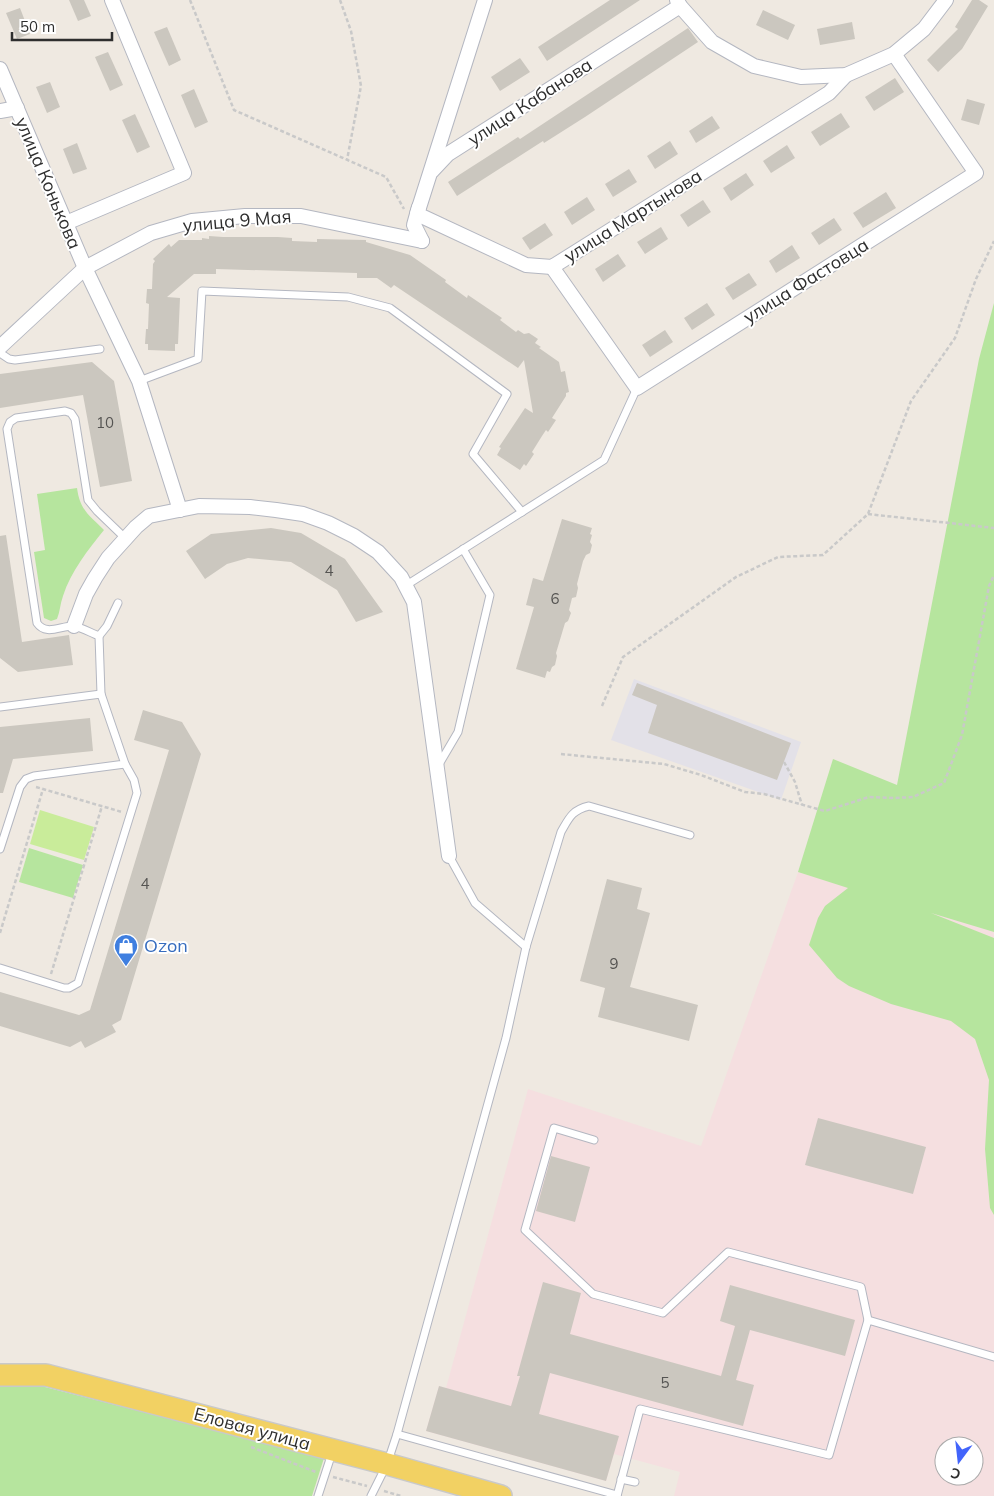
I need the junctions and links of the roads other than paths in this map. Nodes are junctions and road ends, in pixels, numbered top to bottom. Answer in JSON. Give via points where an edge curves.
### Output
{"nodes":[{"id":1,"x":112,"y":0,"type":"edge"},
{"id":2,"x":485,"y":0,"type":"edge"},
{"id":3,"x":946,"y":0,"type":"edge"},
{"id":4,"x":679,"y":3,"type":"edge"},
{"id":5,"x":894,"y":54,"type":"junction"},
{"id":6,"x":0,"y":69,"type":"edge"},
{"id":7,"x":846,"y":75,"type":"junction"},
{"id":8,"x":16,"y":108,"type":"junction"},
{"id":9,"x":0,"y":111,"type":"edge"},
{"id":10,"x":430,"y":173,"type":"junction"},
{"id":11,"x":416,"y":220,"type":"junction"},
{"id":12,"x":66,"y":223,"type":"junction"},
{"id":13,"x":552,"y":267,"type":"junction"},
{"id":14,"x":85,"y":268,"type":"junction"},
{"id":15,"x":0,"y":347,"type":"edge"},
{"id":16,"x":100,"y":349,"type":"dead end"},
{"id":17,"x":0,"y":353,"type":"edge"},
{"id":18,"x":139,"y":381,"type":"junction"},
{"id":19,"x":637,"y":388,"type":"junction"},
{"id":20,"x":180,"y":510,"type":"junction"},
{"id":21,"x":522,"y":512,"type":"junction"},
{"id":22,"x":125,"y":538,"type":"junction"},
{"id":23,"x":463,"y":549,"type":"junction"},
{"id":24,"x":405,"y":586,"type":"junction"},
{"id":25,"x":118,"y":603,"type":"dead end"},
{"id":26,"x":74,"y":626,"type":"junction"},
{"id":27,"x":99,"y":636,"type":"junction"},
{"id":28,"x":101,"y":694,"type":"junction"},
{"id":29,"x":0,"y":707,"type":"edge"},
{"id":30,"x":125,"y":764,"type":"junction"},
{"id":31,"x":436,"y":768,"type":"junction"},
{"id":32,"x":690,"y":835,"type":"dead end"},
{"id":33,"x":0,"y":849,"type":"edge"},
{"id":34,"x":449,"y":856,"type":"joint"},
{"id":35,"x":526,"y":947,"type":"junction"},
{"id":36,"x":0,"y":968,"type":"edge"},
{"id":37,"x":594,"y":1140,"type":"dead end"},
{"id":38,"x":868,"y":1320,"type":"junction"},
{"id":39,"x":994,"y":1357,"type":"edge"},
{"id":40,"x":0,"y":1375,"type":"edge"},
{"id":41,"x":397,"y":1434,"type":"junction"},
{"id":42,"x":333,"y":1450,"type":"junction"},
{"id":43,"x":387,"y":1464,"type":"junction"},
{"id":44,"x":621,"y":1479,"type":"junction"},
{"id":45,"x":635,"y":1482,"type":"dead end"},
{"id":46,"x":373,"y":1492,"type":"edge"},
{"id":47,"x":318,"y":1496,"type":"edge"},
{"id":48,"x":501,"y":1496,"type":"edge"},
{"id":49,"x":617,"y":1496,"type":"edge"}],
"edges":[{"from":1,"to":12,"type":"street","via":[[184,173]]},
{"from":2,"to":10,"type":"street"},
{"from":3,"to":5,"type":"street","name":"улица Мартынова","via":[[924,29]]},
{"from":4,"to":7,"type":"street","name":"улица Мартынова","via":[[712,42],[754,66],[800,77]]},
{"from":4,"to":10,"type":"street","name":"улица Кабанова","via":[[448,154]]},
{"from":5,"to":7,"type":"street","name":"улица Мартынова"},
{"from":5,"to":19,"type":"street","name":"улица Фастовца","via":[[976,173]]},
{"from":6,"to":8,"type":"street","name":"улица Конькова"},
{"from":7,"to":13,"type":"street","name":"улица Мартынова","via":[[829,93]]},
{"from":8,"to":9,"type":"street"},
{"from":8,"to":12,"type":"street","name":"улица Конькова"},
{"from":10,"to":11,"type":"street","name":"улица Кабанова"},
{"from":11,"to":13,"type":"street","name":"улица Мартынова","via":[[526,265]]},
{"from":11,"to":14,"type":"street","name":"улица 9 Мая","via":[[422,241],[301,216],[245,216],[192,221],[151,233]]},
{"from":12,"to":14,"type":"street","name":"улица Конькова"},
{"from":13,"to":19,"type":"street"},
{"from":14,"to":15,"type":"street","name":"улица 9 Мая"},
{"from":14,"to":18,"type":"street","name":"улица Конькова"},
{"from":16,"to":17,"type":"lane","via":[[15,360]]},
{"from":18,"to":20,"type":"street","name":"улица Конькова"},
{"from":18,"to":21,"type":"lane","via":[[198,359],[202,291],[348,297],[390,308],[506,394],[473,454]]},
{"from":19,"to":21,"type":"lane","via":[[604,460]]},
{"from":20,"to":22,"type":"street","via":[[149,516]]},
{"from":20,"to":24,"type":"street","via":[[199,506],[250,507],[303,514],[354,536],[378,552]]},
{"from":21,"to":23,"type":"lane"},
{"from":22,"to":26,"type":"street","via":[[95,578]]},
{"from":22,"to":26,"type":"lane","via":[[88,500],[75,419],[71,413],[65,411],[16,418],[10,422],[7,429],[36,623],[46,630]]},
{"from":23,"to":24,"type":"lane"},
{"from":23,"to":31,"type":"lane","via":[[490,595],[458,732]]},
{"from":24,"to":31,"type":"street","via":[[414,602]]},
{"from":25,"to":27,"type":"lane"},
{"from":26,"to":27,"type":"lane"},
{"from":27,"to":28,"type":"lane"},
{"from":28,"to":29,"type":"lane"},
{"from":28,"to":30,"type":"lane"},
{"from":30,"to":33,"type":"lane","via":[[34,776],[22,782]]},
{"from":30,"to":36,"type":"lane","via":[[137,793],[78,983],[69,988]]},
{"from":31,"to":34,"type":"street"},
{"from":32,"to":35,"type":"lane","via":[[589,806],[578,809],[560,832]]},
{"from":34,"to":35,"type":"lane","via":[[475,903]]},
{"from":35,"to":41,"type":"lane","via":[[506,1038]]},
{"from":37,"to":38,"type":"lane","via":[[554,1128],[526,1230],[593,1294],[663,1314],[728,1252],[861,1287]]},
{"from":38,"to":39,"type":"lane"},
{"from":38,"to":44,"type":"lane","via":[[829,1456],[640,1408]]},
{"from":40,"to":42,"type":"main road","name":"Еловая улица","via":[[46,1375]]},
{"from":41,"to":43,"type":"lane"},
{"from":41,"to":49,"type":"lane"},
{"from":42,"to":43,"type":"main road","name":"Еловая улица"},
{"from":42,"to":47,"type":"lane"},
{"from":43,"to":46,"type":"lane"},
{"from":43,"to":48,"type":"main road","name":"Еловая улица"},
{"from":44,"to":45,"type":"lane"},
{"from":44,"to":49,"type":"lane"}]}
